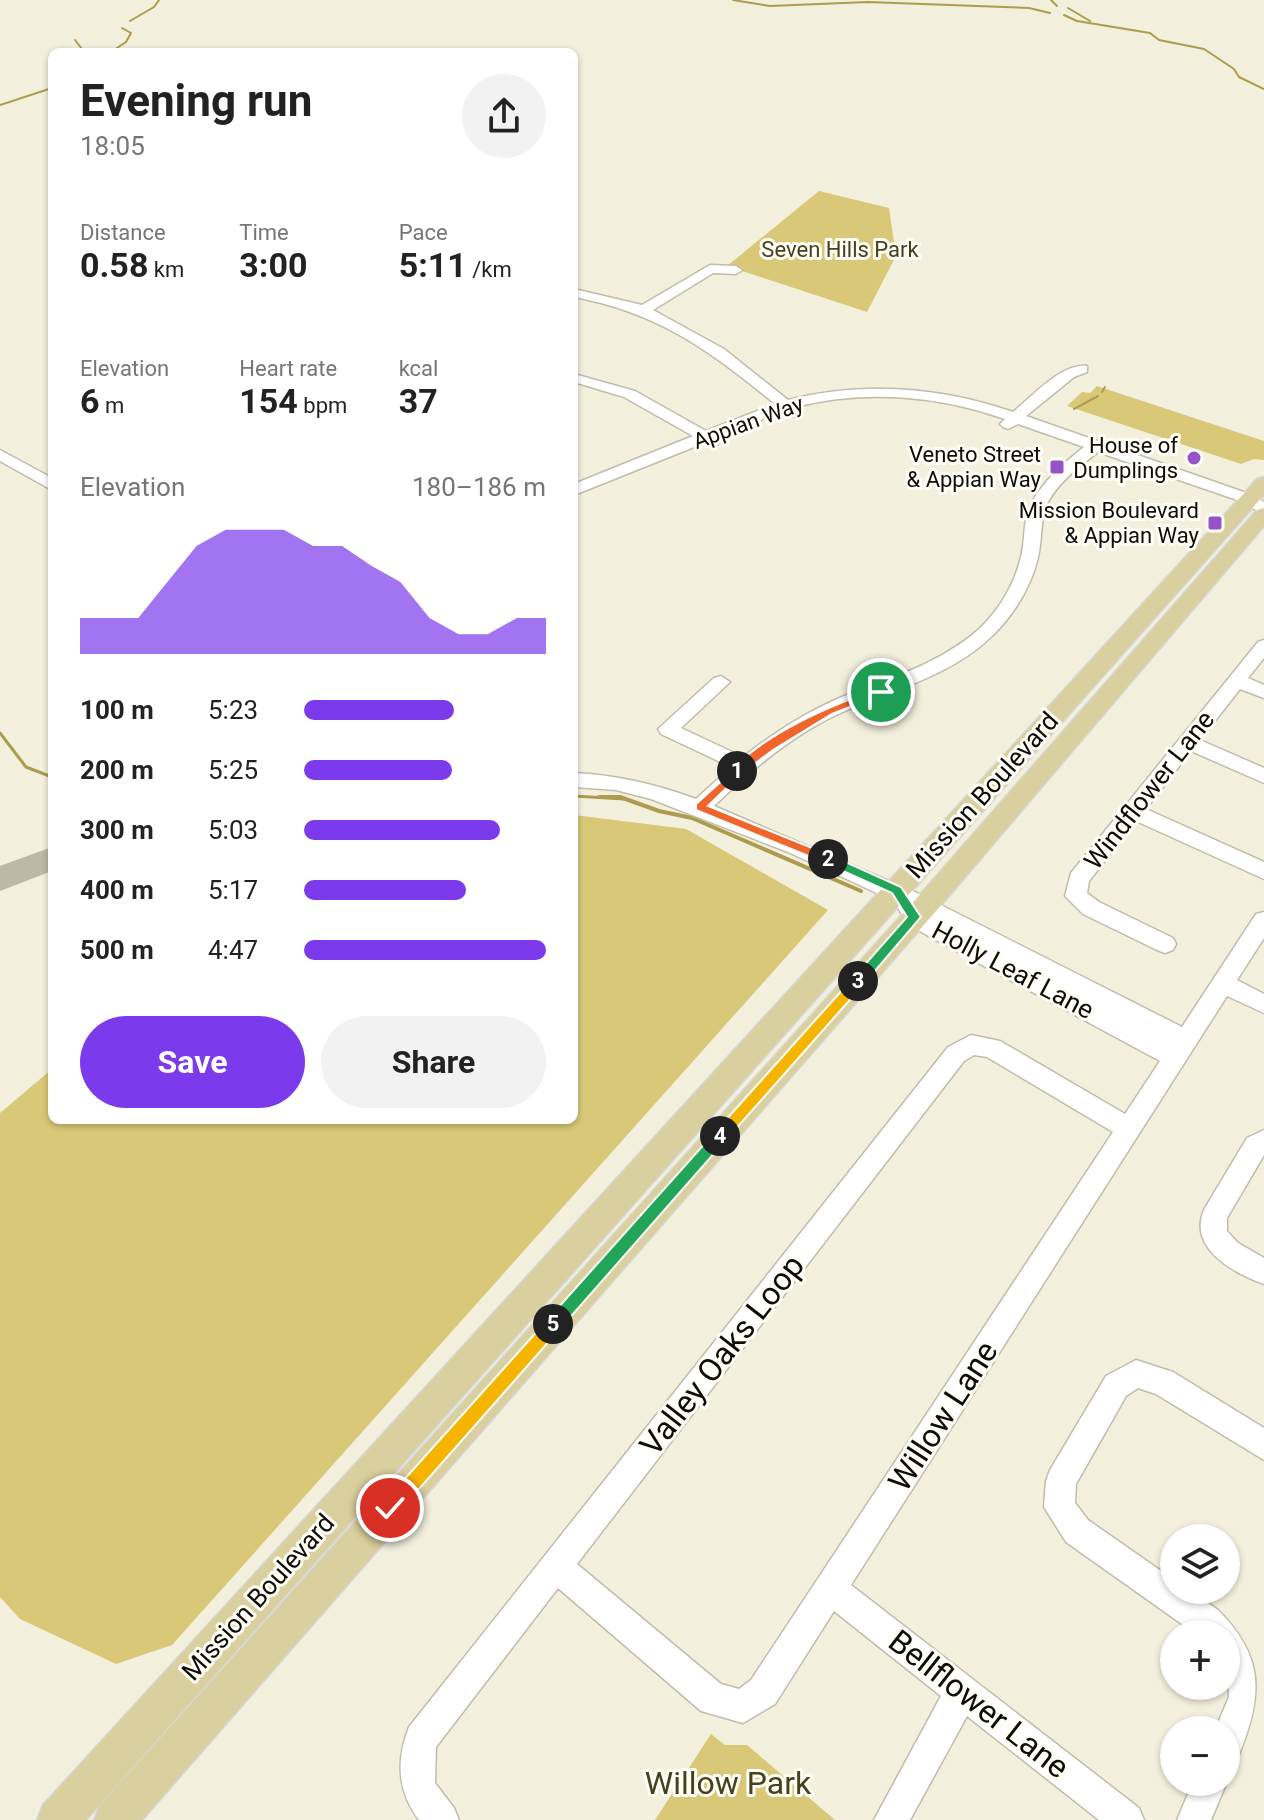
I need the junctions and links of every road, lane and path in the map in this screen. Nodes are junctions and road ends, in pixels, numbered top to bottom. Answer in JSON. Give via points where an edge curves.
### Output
{"nodes":[{"id":1,"x":736,"y":270,"type":"dead end"},
{"id":2,"x":578,"y":294,"type":"edge"},
{"id":3,"x":643,"y":310,"type":"junction"},
{"id":4,"x":1082,"y":369,"type":"dead end"},
{"id":5,"x":578,"y":379,"type":"edge"},
{"id":6,"x":790,"y":409,"type":"junction"},
{"id":7,"x":1010,"y":421,"type":"junction"},
{"id":8,"x":0,"y":440,"type":"edge"},
{"id":9,"x":711,"y":441,"type":"junction"},
{"id":10,"x":1091,"y":449,"type":"junction"},
{"id":11,"x":0,"y":455,"type":"edge"},
{"id":12,"x":48,"y":465,"type":"edge"},
{"id":13,"x":48,"y":483,"type":"edge"},
{"id":14,"x":578,"y":489,"type":"edge"},
{"id":15,"x":578,"y":502,"type":"edge"},
{"id":16,"x":1258,"y":504,"type":"edge"},
{"id":17,"x":1264,"y":646,"type":"edge"},
{"id":18,"x":1236,"y":680,"type":"junction"},
{"id":19,"x":721,"y":682,"type":"dead end"},
{"id":20,"x":1264,"y":692,"type":"edge"},
{"id":21,"x":1187,"y":742,"type":"junction"},
{"id":22,"x":743,"y":765,"type":"junction"},
{"id":23,"x":1264,"y":776,"type":"edge"},
{"id":24,"x":578,"y":780,"type":"edge"},
{"id":25,"x":700,"y":807,"type":"junction"},
{"id":26,"x":1133,"y":811,"type":"junction"},
{"id":27,"x":1264,"y":871,"type":"edge"},
{"id":28,"x":896,"y":890,"type":"junction"},
{"id":29,"x":920,"y":911,"type":"junction"},
{"id":30,"x":1264,"y":920,"type":"edge"},
{"id":31,"x":1165,"y":944,"type":"dead end"},
{"id":32,"x":1225,"y":985,"type":"junction"},
{"id":33,"x":1264,"y":1004,"type":"edge"},
{"id":34,"x":1182,"y":1050,"type":"junction"},
{"id":35,"x":1129,"y":1129,"type":"junction"},
{"id":36,"x":1264,"y":1141,"type":"edge"},
{"id":37,"x":1264,"y":1272,"type":"edge"},
{"id":38,"x":1264,"y":1445,"type":"edge"},
{"id":39,"x":557,"y":1567,"type":"junction"},
{"id":40,"x":831,"y":1589,"type":"junction"},
{"id":41,"x":1204,"y":1620,"type":"edge"},
{"id":42,"x":1240,"y":1655,"type":"edge"},
{"id":43,"x":963,"y":1689,"type":"junction"},
{"id":44,"x":1238,"y":1716,"type":"edge"},
{"id":45,"x":1204,"y":1796,"type":"edge"},
{"id":46,"x":58,"y":1820,"type":"edge"},
{"id":47,"x":115,"y":1820,"type":"edge"},
{"id":48,"x":442,"y":1820,"type":"edge"},
{"id":49,"x":891,"y":1820,"type":"edge"},
{"id":50,"x":1127,"y":1820,"type":"edge"},
{"id":51,"x":1194,"y":1820,"type":"edge"}],
"edges":[{"from":1,"to":3,"type":"street","via":[[710,269]]},
{"from":2,"to":3,"type":"street"},
{"from":3,"to":6,"type":"street","via":[[695,333]]},
{"from":4,"to":7,"type":"street"},
{"from":5,"to":9,"type":"street","via":[[639,396]]},
{"from":6,"to":7,"type":"street","name":"Appian Way","via":[[897,401]]},
{"from":6,"to":9,"type":"street","name":"Appian Way"},
{"from":7,"to":10,"type":"street","name":"Appian Way"},
{"from":8,"to":12,"type":"street"},
{"from":9,"to":14,"type":"street","name":"Appian Way"},
{"from":9,"to":15,"type":"street","name":"Appian Way"},
{"from":10,"to":16,"type":"street","name":"Appian Way"},
{"from":10,"to":22,"type":"street","via":[[1049,489],[1035,513],[1017,595],[986,633],[911,681],[828,711]]},
{"from":11,"to":13,"type":"street"},
{"from":16,"to":28,"type":"main road","name":"Mission Boulevard"},
{"from":16,"to":29,"type":"main road","name":"Mission Boulevard"},
{"from":17,"to":18,"type":"street","name":"Windflower Lane"},
{"from":18,"to":20,"type":"street"},
{"from":18,"to":21,"type":"street","name":"Windflower Lane"},
{"from":19,"to":22,"type":"street","via":[[668,729]]},
{"from":21,"to":23,"type":"street"},
{"from":21,"to":26,"type":"street","name":"Windflower Lane"},
{"from":22,"to":25,"type":"street"},
{"from":24,"to":25,"type":"street","via":[[660,793]]},
{"from":25,"to":28,"type":"street"},
{"from":26,"to":27,"type":"street"},
{"from":26,"to":31,"type":"street","name":"Windflower Lane","via":[[1079,879],[1076,896]]},
{"from":28,"to":29,"type":"street","name":"Holly Leaf Lane"},
{"from":28,"to":46,"type":"main road","name":"Mission Boulevard"},
{"from":29,"to":34,"type":"street","name":"Holly Leaf Lane"},
{"from":29,"to":47,"type":"main road","name":"Mission Boulevard"},
{"from":30,"to":32,"type":"street","name":"Willow Lane"},
{"from":32,"to":33,"type":"street"},
{"from":32,"to":34,"type":"street","name":"Willow Lane"},
{"from":34,"to":35,"type":"street","name":"Willow Lane"},
{"from":35,"to":39,"type":"street","name":"Valley Oaks Loop","via":[[992,1048],[971,1045],[956,1054]]},
{"from":35,"to":40,"type":"street","name":"Willow Lane"},
{"from":36,"to":37,"type":"street","via":[[1214,1216],[1214,1235],[1229,1252]]},
{"from":38,"to":41,"type":"street","via":[[1163,1382],[1136,1374],[1116,1386],[1061,1481],[1059,1507],[1077,1531]]},
{"from":39,"to":40,"type":"street","name":"Willow Lane","via":[[713,1699],[743,1706],[763,1692]]},
{"from":39,"to":48,"type":"street","name":"Valley Oaks Loop","via":[[421,1739],[414,1767],[421,1799]]},
{"from":40,"to":43,"type":"street","name":"Bellflower Lane"},
{"from":42,"to":44,"type":"street","via":[[1246,1663],[1246,1697]]},
{"from":43,"to":49,"type":"street"},
{"from":43,"to":50,"type":"street","name":"Bellflower Lane"},
{"from":45,"to":51,"type":"street"}]}
